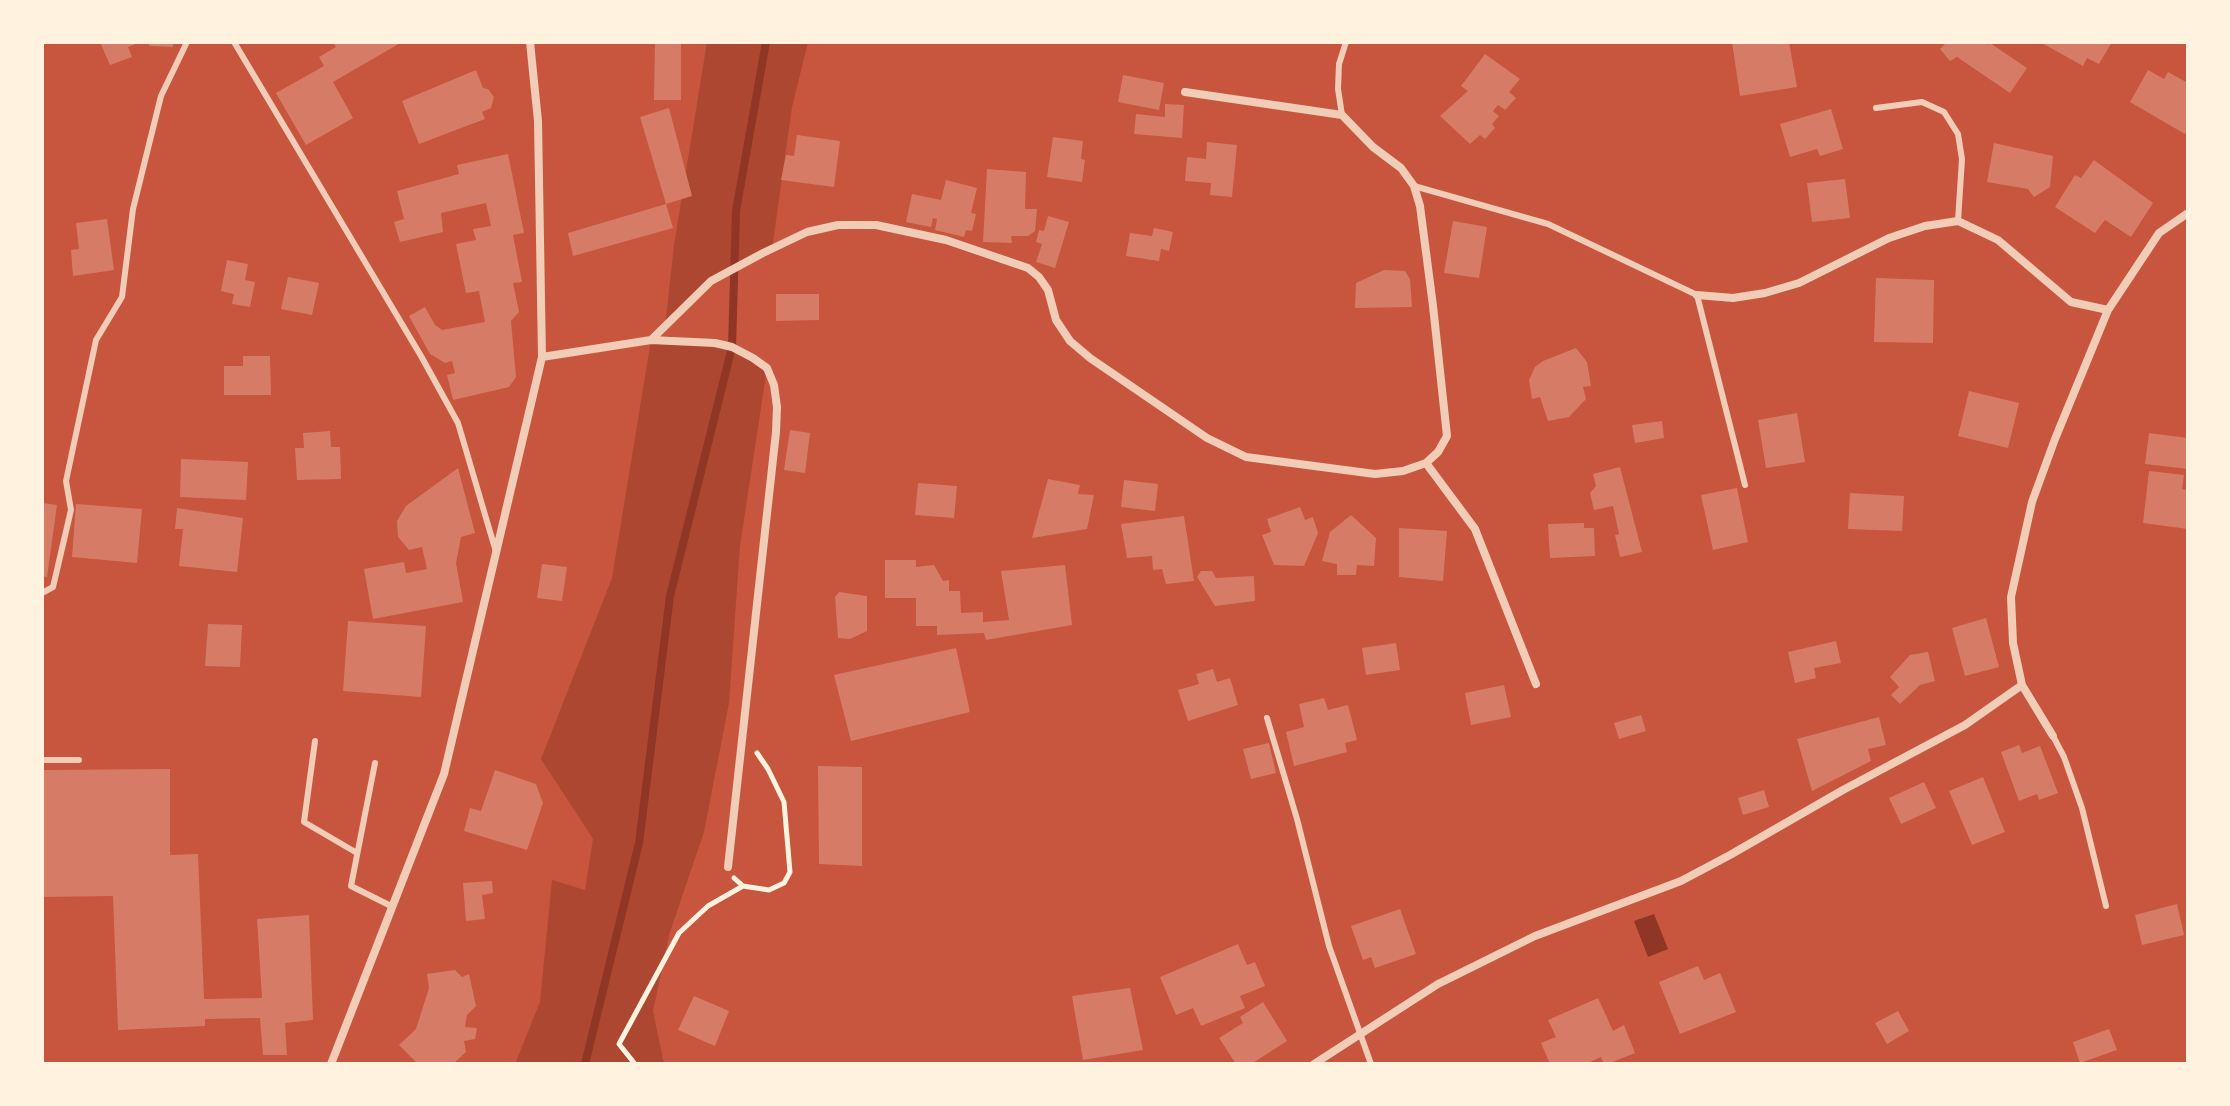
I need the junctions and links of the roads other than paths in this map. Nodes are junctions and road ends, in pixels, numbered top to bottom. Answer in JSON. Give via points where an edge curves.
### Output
{"nodes":[{"id":1,"x":187,"y":42,"type":"edge"},
{"id":2,"x":234,"y":42,"type":"edge"},
{"id":3,"x":530,"y":42,"type":"edge"},
{"id":4,"x":1346,"y":42,"type":"edge"},
{"id":5,"x":1185,"y":92,"type":"dead end"},
{"id":6,"x":1876,"y":108,"type":"dead end"},
{"id":7,"x":1342,"y":115,"type":"junction"},
{"id":8,"x":1414,"y":186,"type":"junction"},
{"id":9,"x":2188,"y":213,"type":"edge"},
{"id":10,"x":1958,"y":221,"type":"junction"},
{"id":11,"x":1697,"y":295,"type":"junction"},
{"id":12,"x":2108,"y":310,"type":"junction"},
{"id":13,"x":651,"y":340,"type":"junction"},
{"id":14,"x":542,"y":357,"type":"junction"},
{"id":15,"x":1426,"y":463,"type":"junction"},
{"id":16,"x":1745,"y":485,"type":"dead end"},
{"id":17,"x":496,"y":552,"type":"junction"},
{"id":18,"x":42,"y":593,"type":"edge"},
{"id":19,"x":1536,"y":684,"type":"dead end"},
{"id":20,"x":2022,"y":685,"type":"junction"},
{"id":21,"x":1267,"y":718,"type":"dead end"},
{"id":22,"x":2053,"y":736,"type":"joint"},
{"id":23,"x":315,"y":741,"type":"dead end"},
{"id":24,"x":42,"y":760,"type":"edge"},
{"id":25,"x":79,"y":760,"type":"dead end"},
{"id":26,"x":375,"y":763,"type":"dead end"},
{"id":27,"x":357,"y":853,"type":"junction"},
{"id":28,"x":728,"y":867,"type":"road end"},
{"id":29,"x":391,"y":906,"type":"junction"},
{"id":30,"x":2106,"y":906,"type":"dead end"},
{"id":31,"x":1360,"y":1032,"type":"junction"},
{"id":32,"x":331,"y":1064,"type":"edge"},
{"id":33,"x":1314,"y":1064,"type":"edge"},
{"id":34,"x":1371,"y":1064,"type":"edge"}],
"edges":[{"from":1,"to":18,"type":"lane","via":[[161,96],[133,209],[122,297],[96,340],[66,481],[71,510],[53,587]]},
{"from":2,"to":17,"type":"lane","via":[[458,423]]},
{"from":3,"to":14,"type":"street","via":[[538,121]]},
{"from":4,"to":7,"type":"lane","via":[[1339,64]]},
{"from":5,"to":7,"type":"street"},
{"from":6,"to":10,"type":"lane","via":[[1922,102],[1944,112],[1958,134],[1962,159]]},
{"from":7,"to":8,"type":"street"},
{"from":8,"to":11,"type":"lane","via":[[1548,224]]},
{"from":8,"to":15,"type":"street","via":[[1447,436]]},
{"from":9,"to":12,"type":"street","via":[[2159,233]]},
{"from":10,"to":11,"type":"street","via":[[1889,238],[1799,283],[1765,293],[1733,298]]},
{"from":10,"to":12,"type":"street","via":[[1998,240],[2071,302]]},
{"from":11,"to":16,"type":"lane"},
{"from":12,"to":20,"type":"street","via":[[2055,439],[2020,551],[2011,597]]},
{"from":13,"to":14,"type":"street"},
{"from":13,"to":15,"type":"street","via":[[711,281],[763,253],[807,232],[876,225],[946,240],[1028,268],[1048,290],[1056,320],[1070,341],[1224,448],[1282,464],[1375,474]]},
{"from":13,"to":28,"type":"street","via":[[732,347],[767,368],[774,385],[777,407]]},
{"from":14,"to":17,"type":"street"},
{"from":15,"to":19,"type":"street","via":[[1475,529]]},
{"from":17,"to":29,"type":"street","via":[[444,774]]},
{"from":20,"to":22,"type":"street"},
{"from":20,"to":31,"type":"street","via":[[1965,725],[1681,881],[1535,936],[1438,984]]},
{"from":21,"to":31,"type":"lane","via":[[1329,946]]},
{"from":22,"to":30,"type":"lane","via":[[2082,808]]},
{"from":23,"to":27,"type":"lane","via":[[304,822]]},
{"from":24,"to":25,"type":"lane"},
{"from":26,"to":27,"type":"lane"},
{"from":27,"to":29,"type":"lane","via":[[351,886]]},
{"from":29,"to":32,"type":"street"},
{"from":31,"to":33,"type":"street"},
{"from":31,"to":34,"type":"lane"}]}
